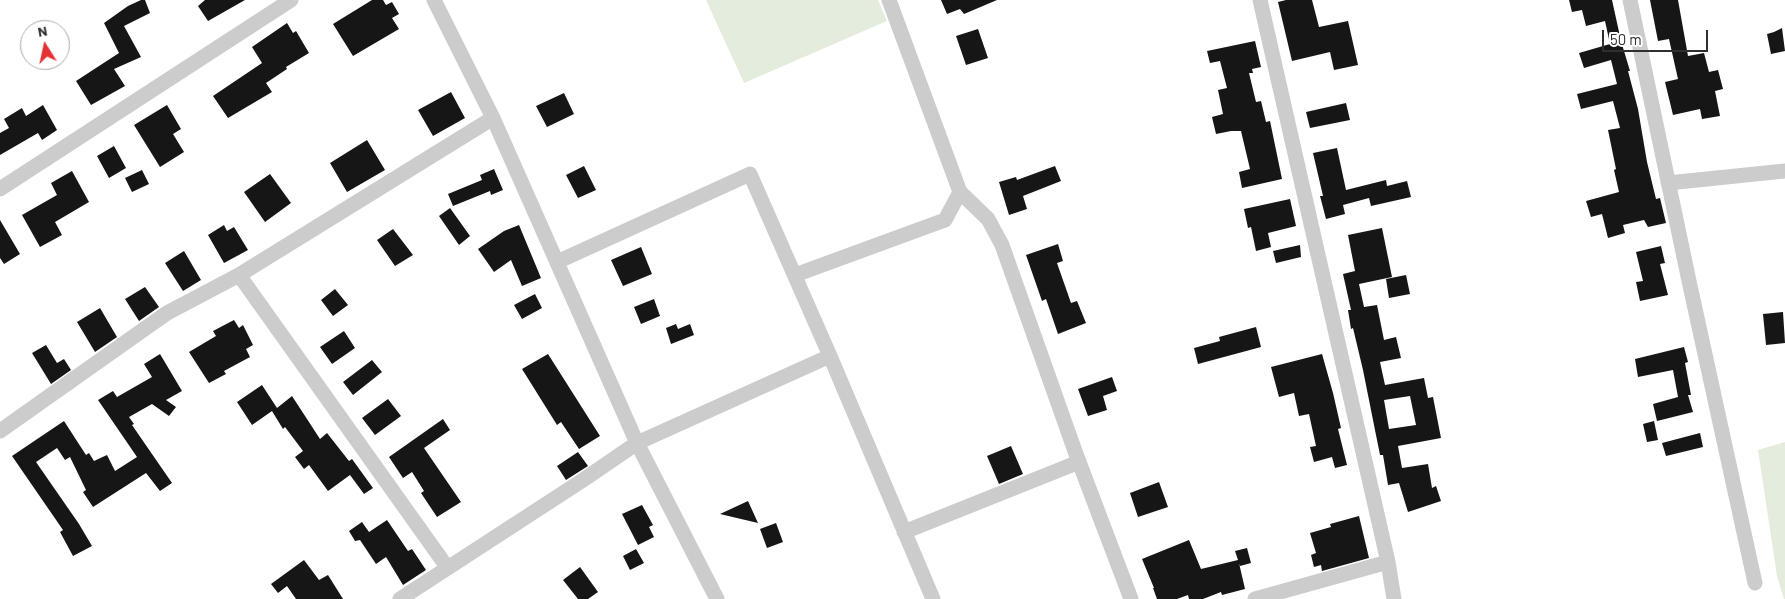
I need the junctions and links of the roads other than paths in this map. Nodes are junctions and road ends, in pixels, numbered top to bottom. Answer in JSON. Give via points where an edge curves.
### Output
{"nodes":[{"id":1,"x":292,"y":0,"type":"edge"},
{"id":2,"x":434,"y":0,"type":"edge"},
{"id":3,"x":889,"y":0,"type":"edge"},
{"id":4,"x":1260,"y":0,"type":"edge"},
{"id":5,"x":1630,"y":0,"type":"edge"},
{"id":6,"x":493,"y":118,"type":"junction"},
{"id":7,"x":1785,"y":171,"type":"edge"},
{"id":8,"x":1668,"y":182,"type":"junction"},
{"id":9,"x":0,"y":189,"type":"edge"},
{"id":10,"x":960,"y":192,"type":"junction"},
{"id":11,"x":556,"y":262,"type":"junction"},
{"id":12,"x":239,"y":275,"type":"junction"},
{"id":13,"x":795,"y":275,"type":"junction"},
{"id":14,"x":830,"y":356,"type":"junction"},
{"id":15,"x":0,"y":431,"type":"edge"},
{"id":16,"x":637,"y":443,"type":"junction"},
{"id":17,"x":1079,"y":462,"type":"junction"},
{"id":18,"x":904,"y":532,"type":"junction"},
{"id":19,"x":1388,"y":562,"type":"junction"},
{"id":20,"x":448,"y":567,"type":"junction"},
{"id":21,"x":1755,"y":583,"type":"dead end"},
{"id":22,"x":400,"y":599,"type":"edge"},
{"id":23,"x":717,"y":599,"type":"edge"},
{"id":24,"x":932,"y":599,"type":"edge"},
{"id":25,"x":1131,"y":599,"type":"edge"},
{"id":26,"x":1255,"y":599,"type":"edge"},
{"id":27,"x":1394,"y":599,"type":"edge"}],
"edges":[{"from":1,"to":9,"type":"street"},
{"from":2,"to":6,"type":"street"},
{"from":3,"to":10,"type":"street"},
{"from":4,"to":19,"type":"street"},
{"from":5,"to":8,"type":"street"},
{"from":6,"to":11,"type":"street"},
{"from":6,"to":12,"type":"street"},
{"from":7,"to":8,"type":"street"},
{"from":8,"to":21,"type":"street"},
{"from":10,"to":13,"type":"street","via":[[945,220]]},
{"from":10,"to":17,"type":"street","via":[[988,219],[1002,245]]},
{"from":11,"to":13,"type":"street","via":[[750,174]]},
{"from":11,"to":16,"type":"street"},
{"from":12,"to":15,"type":"street","via":[[167,313]]},
{"from":12,"to":20,"type":"street"},
{"from":13,"to":14,"type":"street"},
{"from":14,"to":16,"type":"street"},
{"from":14,"to":18,"type":"street"},
{"from":16,"to":20,"type":"street"},
{"from":16,"to":23,"type":"street"},
{"from":17,"to":18,"type":"street"},
{"from":17,"to":25,"type":"street"},
{"from":18,"to":24,"type":"street"},
{"from":19,"to":26,"type":"street"},
{"from":19,"to":27,"type":"street"},
{"from":20,"to":22,"type":"street"}]}
